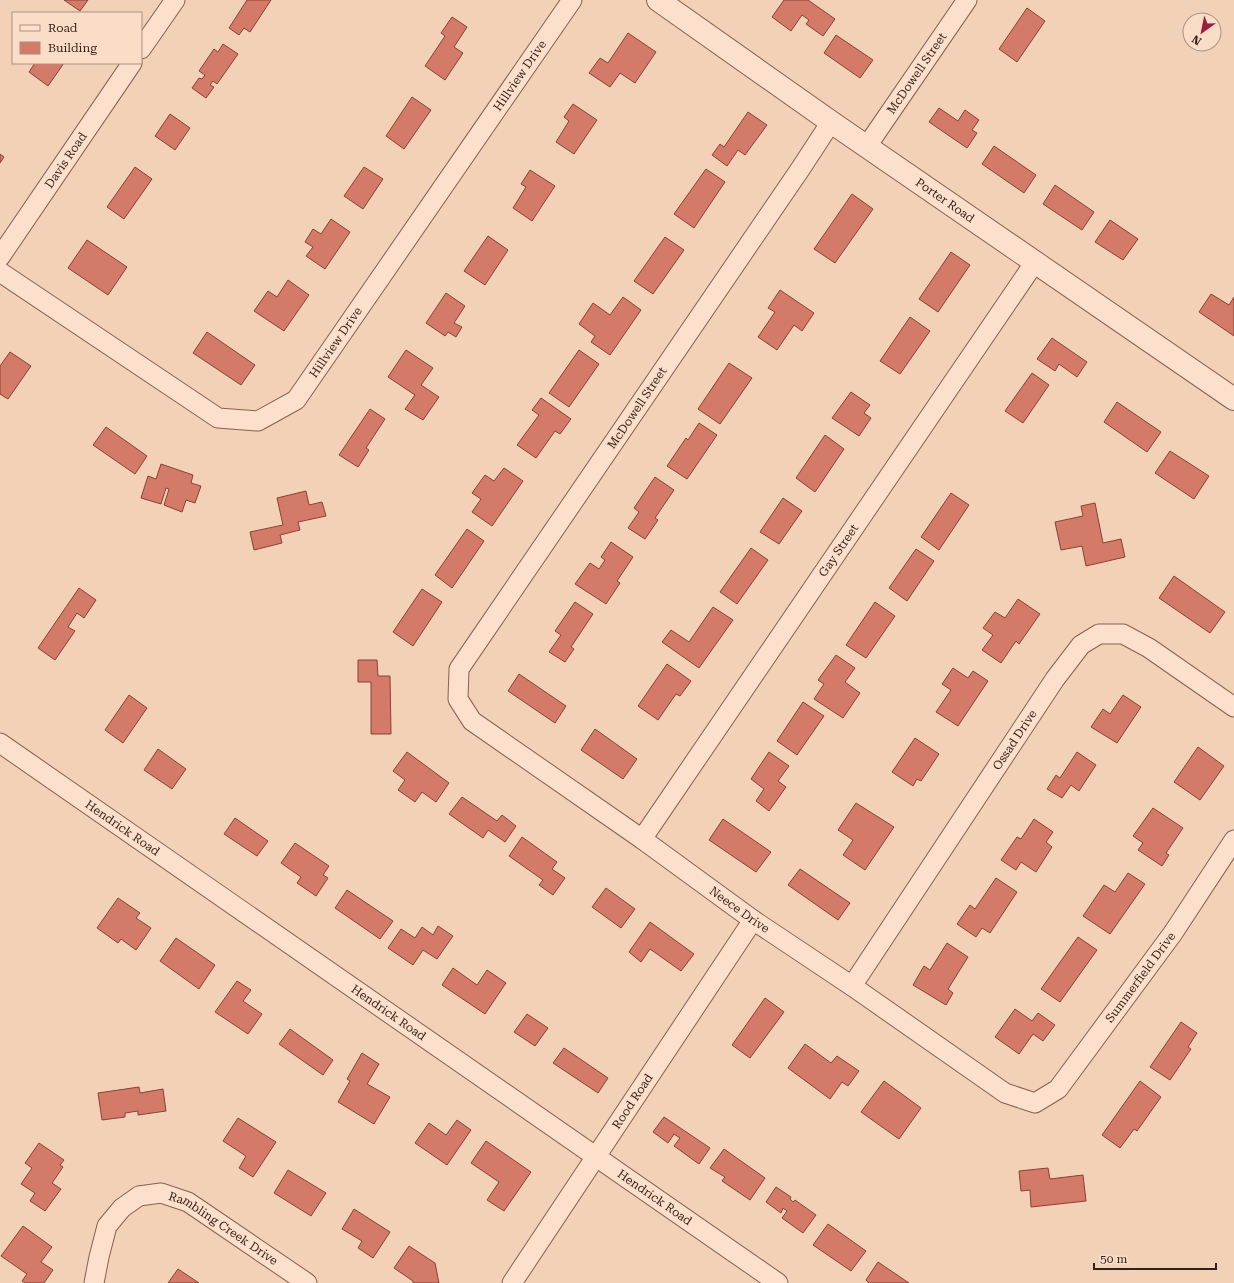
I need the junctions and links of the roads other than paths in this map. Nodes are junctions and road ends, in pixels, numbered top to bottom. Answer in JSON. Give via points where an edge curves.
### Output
{"nodes":[{"id":1,"x":175,"y":0,"type":"edge"},
{"id":2,"x":572,"y":0,"type":"edge"},
{"id":3,"x":658,"y":0,"type":"edge"},
{"id":4,"x":967,"y":0,"type":"edge"},
{"id":5,"x":142,"y":49,"type":"edge"},
{"id":6,"x":131,"y":64,"type":"edge"},
{"id":7,"x":831,"y":122,"type":"junction"},
{"id":8,"x":867,"y":146,"type":"junction"},
{"id":9,"x":0,"y":257,"type":"edge"},
{"id":10,"x":1035,"y":262,"type":"junction"},
{"id":11,"x":0,"y":272,"type":"edge"},
{"id":12,"x":1234,"y":398,"type":"edge"},
{"id":13,"x":458,"y":699,"type":"joint"},
{"id":14,"x":1234,"y":707,"type":"edge"},
{"id":15,"x":0,"y":743,"type":"edge"},
{"id":16,"x":642,"y":839,"type":"junction"},
{"id":17,"x":1234,"y":840,"type":"edge"},
{"id":18,"x":753,"y":920,"type":"junction"},
{"id":19,"x":852,"y":986,"type":"junction"},
{"id":20,"x":1035,"y":1103,"type":"joint"},
{"id":21,"x":596,"y":1157,"type":"junction"},
{"id":22,"x":94,"y":1283,"type":"edge"},
{"id":23,"x":307,"y":1283,"type":"edge"},
{"id":24,"x":512,"y":1283,"type":"edge"},
{"id":25,"x":778,"y":1283,"type":"edge"}],
"edges":[{"from":1,"to":5,"type":"street"},
{"from":2,"to":11,"type":"street","name":"Hillview Drive","via":[[296,400],[258,421],[218,418]]},
{"from":3,"to":7,"type":"street","name":"Porter Road"},
{"from":4,"to":8,"type":"street","name":"McDowell Street"},
{"from":6,"to":9,"type":"street","name":"Davis Road"},
{"from":7,"to":8,"type":"street","name":"Porter Road"},
{"from":7,"to":13,"type":"street","name":"McDowell Street","via":[[459,668]]},
{"from":8,"to":10,"type":"street","name":"Porter Road"},
{"from":10,"to":12,"type":"street","name":"Porter Road"},
{"from":10,"to":16,"type":"street","name":"Gay Street"},
{"from":13,"to":16,"type":"street","name":"Neece Drive","via":[[472,721]]},
{"from":14,"to":19,"type":"street","name":"Ossad Drive","via":[[1150,648],[1123,634],[1099,634],[1081,645],[1055,680]]},
{"from":15,"to":21,"type":"street","name":"Hendrick Road"},
{"from":16,"to":18,"type":"street","name":"Neece Drive"},
{"from":17,"to":20,"type":"street","name":"Summerfield Drive","via":[[1173,933],[1058,1089]]},
{"from":18,"to":19,"type":"street","name":"Neece Drive"},
{"from":18,"to":21,"type":"street","name":"Rood Road"},
{"from":19,"to":20,"type":"street","name":"Neece Drive","via":[[1005,1093]]},
{"from":21,"to":24,"type":"street","name":"Rood Road"},
{"from":21,"to":25,"type":"street","name":"Hendrick Road"},
{"from":22,"to":23,"type":"street","name":"Rambling Creek Drive","via":[[107,1226],[122,1208],[139,1196],[161,1193],[188,1202]]}]}
